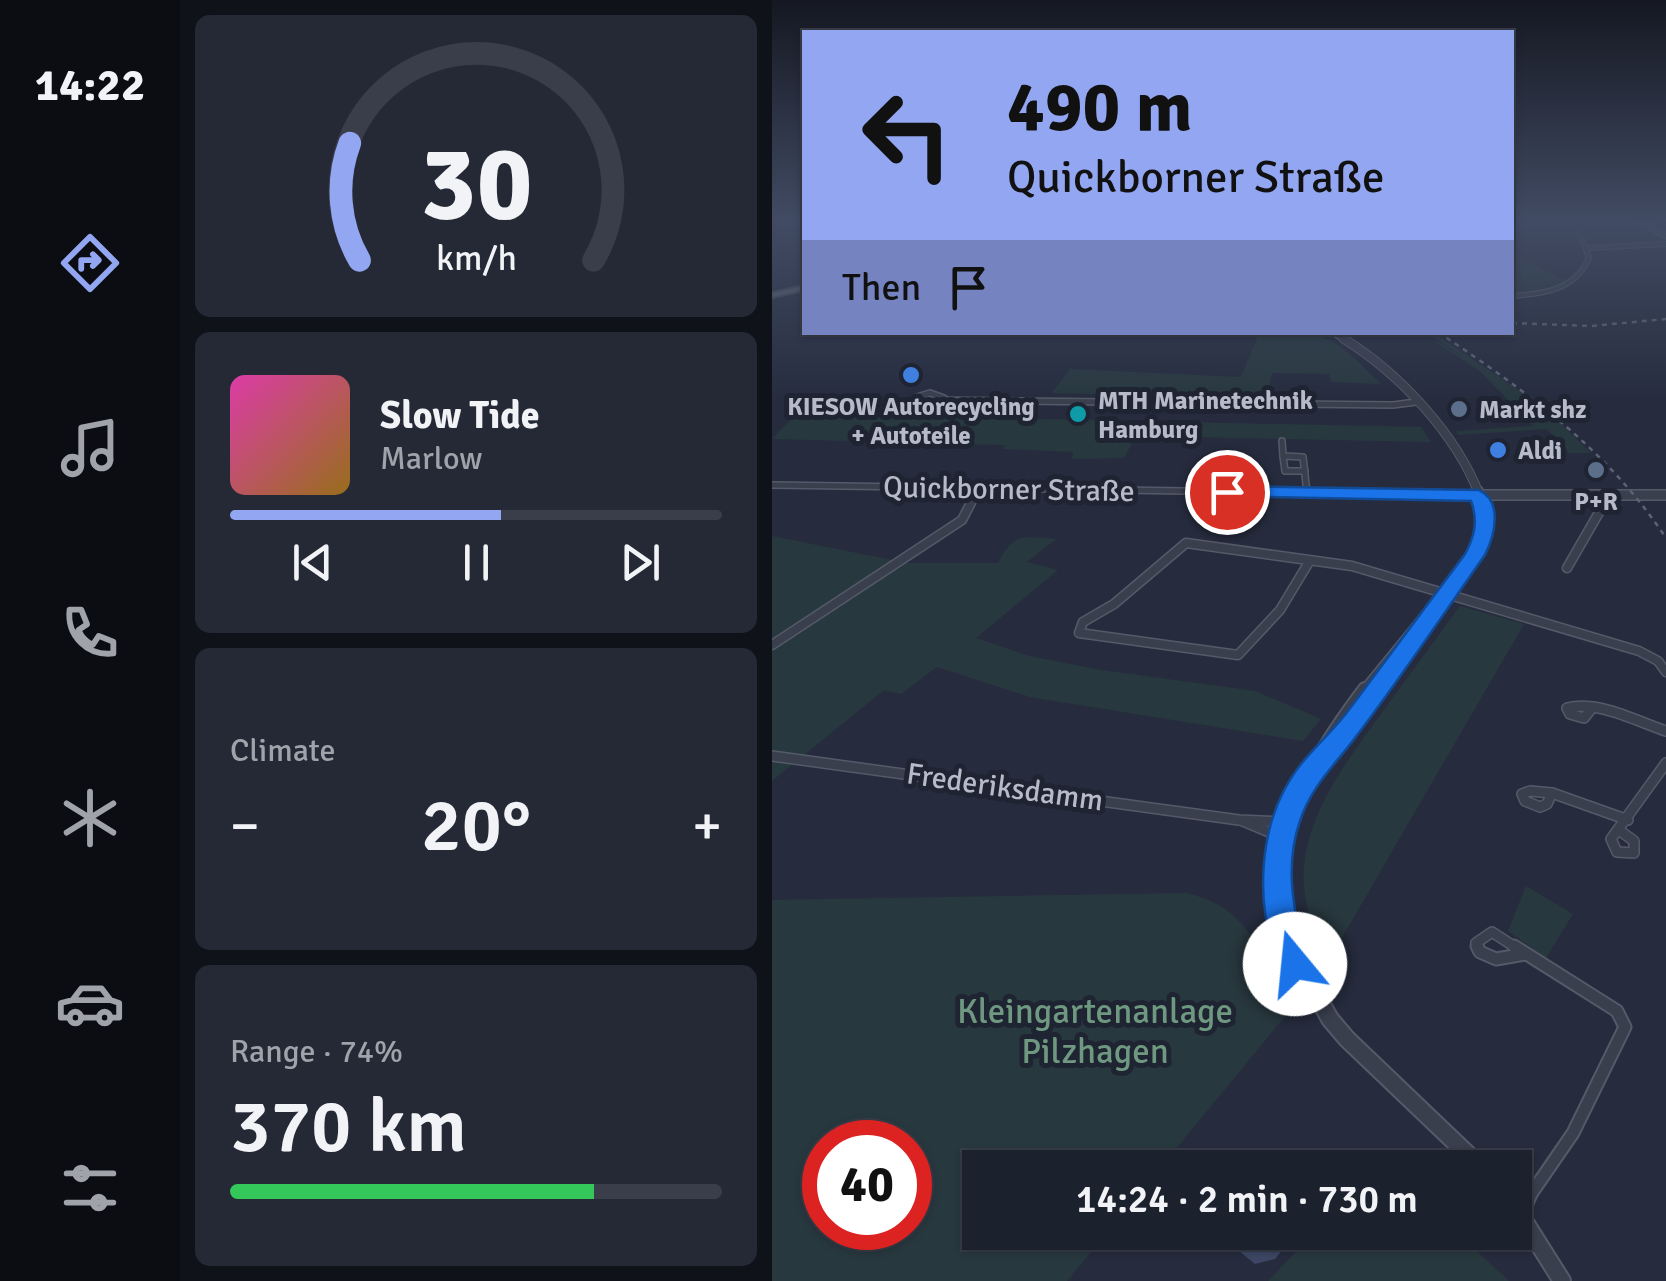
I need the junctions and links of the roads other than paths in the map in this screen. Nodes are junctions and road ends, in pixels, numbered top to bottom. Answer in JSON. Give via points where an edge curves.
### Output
{"nodes":[{"id":1,"x":1569,"y":283,"type":"edge"},
{"id":2,"x":802,"y":289,"type":"edge"},
{"id":3,"x":772,"y":296,"type":"edge"},
{"id":4,"x":1514,"y":296,"type":"edge"},
{"id":5,"x":1337,"y":335,"type":"edge"},
{"id":6,"x":944,"y":398,"type":"dead end"},
{"id":7,"x":1416,"y":402,"type":"junction"},
{"id":8,"x":1282,"y":441,"type":"dead end"},
{"id":9,"x":1284,"y":456,"type":"junction"},
{"id":10,"x":1304,"y":472,"type":"junction"},
{"id":11,"x":773,"y":486,"type":"edge"},
{"id":12,"x":978,"y":489,"type":"junction"},
{"id":13,"x":1306,"y":493,"type":"junction"},
{"id":14,"x":1479,"y":495,"type":"junction"},
{"id":15,"x":1666,"y":495,"type":"edge"},
{"id":16,"x":1597,"y":498,"type":"junction"},
{"id":17,"x":1310,"y":562,"type":"junction"},
{"id":18,"x":1568,"y":568,"type":"dead end"},
{"id":19,"x":1446,"y":594,"type":"junction"},
{"id":20,"x":772,"y":645,"type":"edge"},
{"id":21,"x":1666,"y":672,"type":"edge"},
{"id":22,"x":1592,"y":708,"type":"dead end"},
{"id":23,"x":1666,"y":732,"type":"edge"},
{"id":24,"x":772,"y":756,"type":"edge"},
{"id":25,"x":1666,"y":763,"type":"edge"},
{"id":26,"x":1552,"y":794,"type":"dead end"},
{"id":27,"x":1628,"y":820,"type":"junction"},
{"id":28,"x":1283,"y":830,"type":"junction"},
{"id":29,"x":1619,"y":830,"type":"dead end"},
{"id":30,"x":1526,"y":954,"type":"dead end"},
{"id":31,"x":1463,"y":1150,"type":"edge"},
{"id":32,"x":1532,"y":1194,"type":"edge"},
{"id":33,"x":1532,"y":1233,"type":"edge"},
{"id":34,"x":1562,"y":1281,"type":"edge"}],
"edges":[{"from":1,"to":4,"type":"street"},
{"from":2,"to":3,"type":"main road"},
{"from":5,"to":7,"type":"street"},
{"from":6,"to":7,"type":"street"},
{"from":7,"to":14,"type":"street"},
{"from":8,"to":9,"type":"street"},
{"from":9,"to":10,"type":"street","via":[[1285,471]]},
{"from":9,"to":10,"type":"street","via":[[1303,457]]},
{"from":10,"to":13,"type":"street"},
{"from":11,"to":12,"type":"street","name":"Quickborner Straße"},
{"from":12,"to":13,"type":"street","name":"Quickborner Straße"},
{"from":12,"to":20,"type":"street","via":[[962,520]]},
{"from":13,"to":14,"type":"street","name":"Quickborner Straße"},
{"from":14,"to":16,"type":"street","name":"Quickborner Straße"},
{"from":14,"to":19,"type":"street","via":[[1486,514],[1483,539]]},
{"from":15,"to":16,"type":"street","name":"Quickborner Straße"},
{"from":16,"to":18,"type":"street","via":[[1601,509]]},
{"from":17,"to":17,"type":"street","via":[[1280,610],[1238,656],[1079,632],[1083,622],[1186,542]]},
{"from":17,"to":19,"type":"street","via":[[1352,566]]},
{"from":19,"to":21,"type":"street","via":[[1642,652]]},
{"from":19,"to":28,"type":"street","via":[[1310,772]]},
{"from":22,"to":23,"type":"street"},
{"from":24,"to":28,"type":"street","name":"Frederiksdamm"},
{"from":25,"to":27,"type":"street"},
{"from":26,"to":27,"type":"street"},
{"from":27,"to":29,"type":"street"},
{"from":28,"to":31,"type":"street","via":[[1276,868],[1280,913],[1302,978],[1354,1048]]},
{"from":30,"to":32,"type":"street","via":[[1616,1011],[1625,1028],[1573,1133]]},
{"from":33,"to":34,"type":"street"}]}
